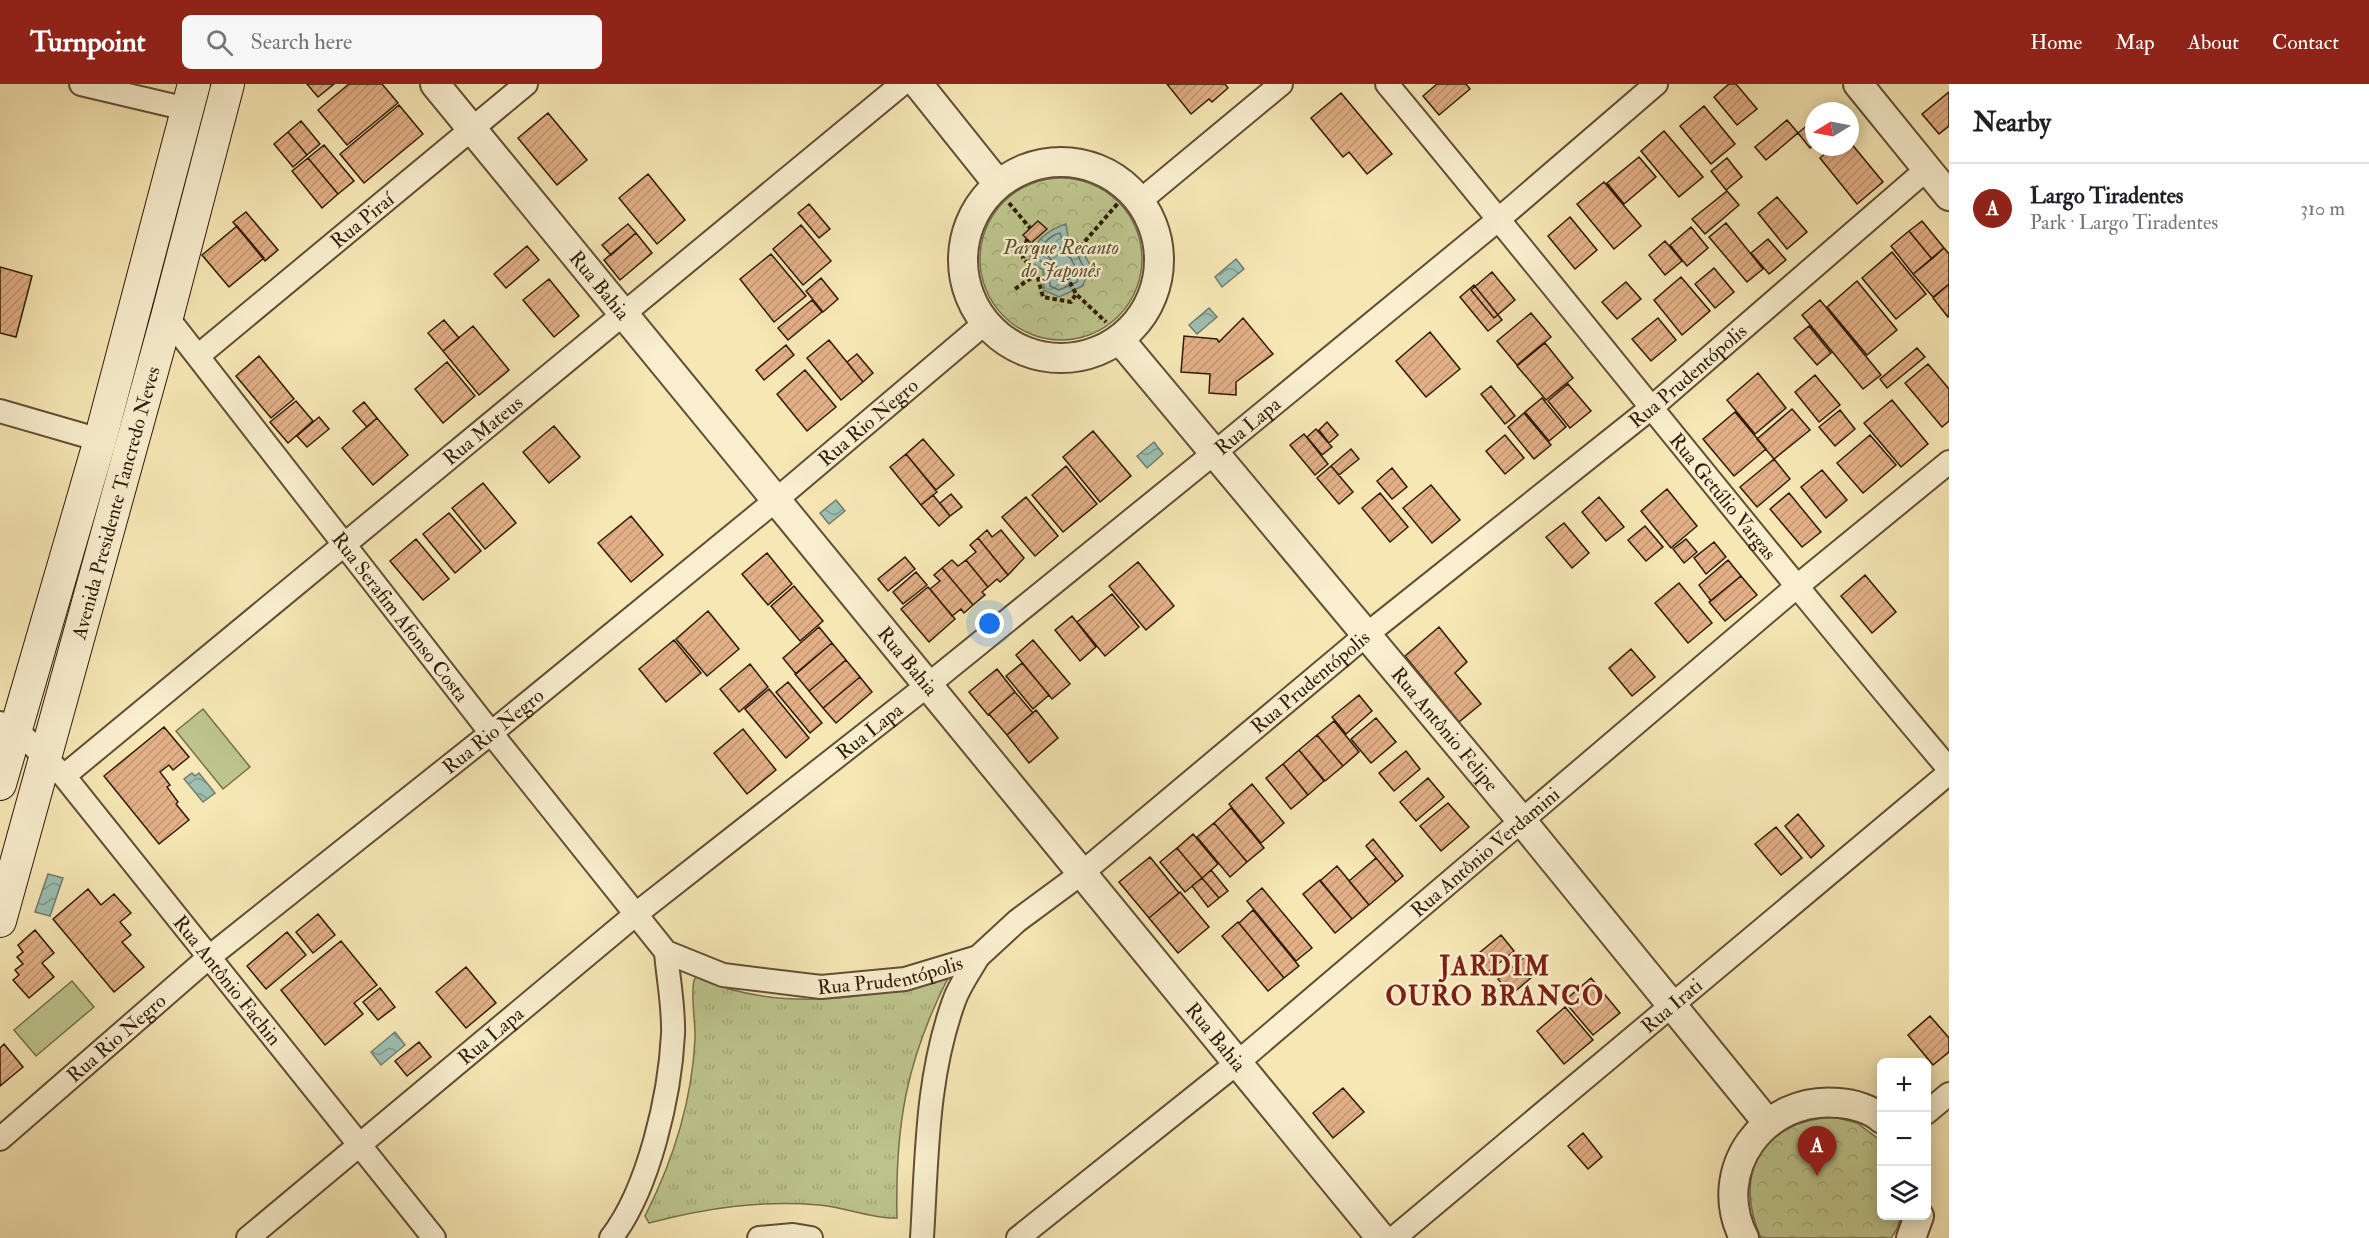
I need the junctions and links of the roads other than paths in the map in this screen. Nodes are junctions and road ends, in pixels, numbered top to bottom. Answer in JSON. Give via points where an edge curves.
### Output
{"nodes":[{"id":1,"x":81,"y":84,"type":"edge"},
{"id":2,"x":228,"y":84,"type":"edge"},
{"id":3,"x":435,"y":84,"type":"edge"},
{"id":4,"x":526,"y":84,"type":"edge"},
{"id":5,"x":902,"y":84,"type":"edge"},
{"id":6,"x":918,"y":84,"type":"edge"},
{"id":7,"x":1281,"y":84,"type":"edge"},
{"id":8,"x":1386,"y":84,"type":"edge"},
{"id":9,"x":1656,"y":84,"type":"edge"},
{"id":10,"x":1858,"y":84,"type":"edge"},
{"id":11,"x":190,"y":97,"type":"edge"},
{"id":12,"x":472,"y":129,"type":"junction"},
{"id":13,"x":1927,"y":169,"type":"junction"},
{"id":14,"x":1002,"y":191,"type":"junction"},
{"id":15,"x":1949,"y":196,"type":"edge"},
{"id":16,"x":1130,"y":201,"type":"junction"},
{"id":17,"x":1499,"y":219,"type":"junction"},
{"id":18,"x":623,"y":314,"type":"junction"},
{"id":19,"x":168,"y":317,"type":"junction"},
{"id":20,"x":985,"y":323,"type":"junction"},
{"id":21,"x":1115,"y":332,"type":"junction"},
{"id":22,"x":198,"y":356,"type":"junction"},
{"id":23,"x":1651,"y":408,"type":"junction"},
{"id":24,"x":0,"y":411,"type":"edge"},
{"id":25,"x":100,"y":440,"type":"junction"},
{"id":26,"x":1213,"y":454,"type":"junction"},
{"id":27,"x":1949,"y":462,"type":"edge"},
{"id":28,"x":776,"y":500,"type":"junction"},
{"id":29,"x":344,"y":542,"type":"junction"},
{"id":30,"x":1796,"y":588,"type":"junction"},
{"id":31,"x":1366,"y":635,"type":"junction"},
{"id":32,"x":928,"y":685,"type":"junction"},
{"id":33,"x":8,"y":726,"type":"edge"},
{"id":34,"x":491,"y":733,"type":"junction"},
{"id":35,"x":55,"y":765,"type":"junction"},
{"id":36,"x":1949,"y":771,"type":"edge"},
{"id":37,"x":0,"y":784,"type":"edge"},
{"id":38,"x":1522,"y":821,"type":"junction"},
{"id":39,"x":1082,"y":873,"type":"junction"},
{"id":40,"x":636,"y":914,"type":"junction"},
{"id":41,"x":0,"y":921,"type":"edge"},
{"id":42,"x":666,"y":952,"type":"junction"},
{"id":43,"x":978,"y":957,"type":"junction"},
{"id":44,"x":208,"y":958,"type":"junction"},
{"id":45,"x":1673,"y":1007,"type":"junction"},
{"id":46,"x":1237,"y":1063,"type":"junction"},
{"id":47,"x":1949,"y":1094,"type":"edge"},
{"id":48,"x":1927,"y":1112,"type":"edge"},
{"id":49,"x":1877,"y":1117,"type":"edge"},
{"id":50,"x":1767,"y":1122,"type":"junction"},
{"id":51,"x":0,"y":1139,"type":"edge"},
{"id":52,"x":361,"y":1146,"type":"junction"},
{"id":53,"x":1917,"y":1220,"type":"edge"},
{"id":54,"x":248,"y":1238,"type":"edge"},
{"id":55,"x":434,"y":1238,"type":"edge"},
{"id":56,"x":611,"y":1238,"type":"edge"},
{"id":57,"x":759,"y":1238,"type":"edge"},
{"id":58,"x":811,"y":1238,"type":"edge"},
{"id":59,"x":922,"y":1238,"type":"edge"},
{"id":60,"x":1018,"y":1238,"type":"edge"},
{"id":61,"x":1381,"y":1238,"type":"edge"},
{"id":62,"x":1394,"y":1238,"type":"edge"},
{"id":63,"x":1744,"y":1238,"type":"edge"},
{"id":64,"x":1911,"y":1238,"type":"edge"}],
"edges":[{"from":1,"to":11,"type":"street"},
{"from":2,"to":19,"type":"main road","name":"Avenida Presidente Tancredo Neves"},
{"from":3,"to":12,"type":"street","name":"Rua Bahia"},
{"from":4,"to":12,"type":"street","name":"Rua Piraí"},
{"from":5,"to":18,"type":"street","name":"Rua Mateus"},
{"from":6,"to":14,"type":"street"},
{"from":7,"to":16,"type":"street"},
{"from":8,"to":17,"type":"street","name":"Rua Getúlio Vargas"},
{"from":9,"to":17,"type":"street","name":"Rua Lapa"},
{"from":10,"to":13,"type":"street"},
{"from":11,"to":25,"type":"main road","name":"Avenida Presidente Tancredo Neves"},
{"from":12,"to":18,"type":"street","name":"Rua Bahia"},
{"from":12,"to":22,"type":"street","name":"Rua Piraí"},
{"from":13,"to":15,"type":"street"},
{"from":13,"to":23,"type":"street","name":"Rua Prudentópolis"},
{"from":14,"to":16,"type":"street","via":[[1025,168],[1057,161],[1088,165],[1117,178]]},
{"from":14,"to":20,"type":"street","via":[[978,207],[966,235],[963,266],[970,296]]},
{"from":16,"to":21,"type":"street","via":[[1154,228],[1160,259],[1155,289],[1142,317]]},
{"from":17,"to":23,"type":"street","name":"Rua Getúlio Vargas"},
{"from":17,"to":26,"type":"street","name":"Rua Lapa"},
{"from":18,"to":28,"type":"street","name":"Rua Bahia"},
{"from":18,"to":29,"type":"street","name":"Rua Mateus"},
{"from":19,"to":22,"type":"street","name":"Rua Serafim Afonso Costa"},
{"from":19,"to":35,"type":"main road","name":"Avenida Presidente Tancredo Neves"},
{"from":20,"to":21,"type":"street","via":[[1008,343],[1035,355],[1065,359],[1094,353]]},
{"from":20,"to":28,"type":"street","name":"Rua Rio Negro"},
{"from":21,"to":26,"type":"street","name":"Rua Antônio Felipe"},
{"from":22,"to":29,"type":"street","name":"Rua Serafim Afonso Costa"},
{"from":23,"to":30,"type":"street","name":"Rua Getúlio Vargas"},
{"from":23,"to":31,"type":"street","name":"Rua Prudentópolis"},
{"from":24,"to":25,"type":"street"},
{"from":25,"to":33,"type":"main road","name":"Avenida Presidente Tancredo Neves"},
{"from":26,"to":31,"type":"street","name":"Rua Antônio Felipe"},
{"from":26,"to":32,"type":"street","name":"Rua Lapa"},
{"from":27,"to":30,"type":"street","name":"Rua Antônio Verdamini"},
{"from":28,"to":32,"type":"street","name":"Rua Bahia"},
{"from":28,"to":34,"type":"street","name":"Rua Rio Negro"},
{"from":29,"to":34,"type":"street","name":"Rua Serafim Afonso Costa"},
{"from":29,"to":35,"type":"street","name":"Rua Mateus"},
{"from":30,"to":36,"type":"street","name":"Rua Getúlio Vargas"},
{"from":30,"to":38,"type":"street","name":"Rua Antônio Verdamini"},
{"from":31,"to":38,"type":"street","name":"Rua Antônio Felipe"},
{"from":31,"to":39,"type":"street","name":"Rua Prudentópolis"},
{"from":32,"to":39,"type":"street","name":"Rua Bahia"},
{"from":32,"to":40,"type":"street","name":"Rua Lapa"},
{"from":33,"to":35,"type":"street","name":"Rua Antônio Fachin"},
{"from":33,"to":37,"type":"main road","name":"Avenida Presidente Tancredo Neves"},
{"from":34,"to":40,"type":"street","name":"Rua Serafim Afonso Costa"},
{"from":34,"to":44,"type":"street","name":"Rua Rio Negro"},
{"from":35,"to":41,"type":"main road","name":"Avenida Presidente Tancredo Neves"},
{"from":35,"to":44,"type":"street","name":"Rua Antônio Fachin"},
{"from":36,"to":45,"type":"street","name":"Rua Irati"},
{"from":38,"to":45,"type":"street","name":"Rua Antônio Felipe"},
{"from":38,"to":46,"type":"street","name":"Rua Antônio Verdamini"},
{"from":39,"to":43,"type":"street","name":"Rua Prudentópolis","via":[[1017,921]]},
{"from":39,"to":46,"type":"street","name":"Rua Bahia"},
{"from":40,"to":42,"type":"street","name":"Rua Prudentópolis"},
{"from":40,"to":52,"type":"street","name":"Rua Lapa"},
{"from":42,"to":43,"type":"street","name":"Rua Prudentópolis","via":[[723,975],[821,987],[905,979]]},
{"from":42,"to":56,"type":"street","via":[[673,1032],[666,1103],[625,1221]]},
{"from":43,"to":59,"type":"street","via":[[954,1000],[934,1075]]},
{"from":44,"to":51,"type":"street","name":"Rua Rio Negro"},
{"from":44,"to":52,"type":"street","name":"Rua Antônio Fachin"},
{"from":45,"to":50,"type":"street","name":"Rua Antônio Felipe"},
{"from":45,"to":62,"type":"street","name":"Rua Irati"},
{"from":46,"to":60,"type":"street","name":"Rua Antônio Verdamini"},
{"from":46,"to":61,"type":"street","name":"Rua Bahia"},
{"from":47,"to":48,"type":"street"},
{"from":49,"to":50,"type":"street","via":[[1851,1104],[1822,1101],[1793,1107]]},
{"from":50,"to":63,"type":"street","via":[[1749,1144],[1736,1170],[1733,1198]]},
{"from":52,"to":54,"type":"street","name":"Rua Lapa"},
{"from":52,"to":55,"type":"street","name":"Rua Antônio Fachin"},
{"from":53,"to":64,"type":"street"},
{"from":57,"to":58,"type":"street"}]}
